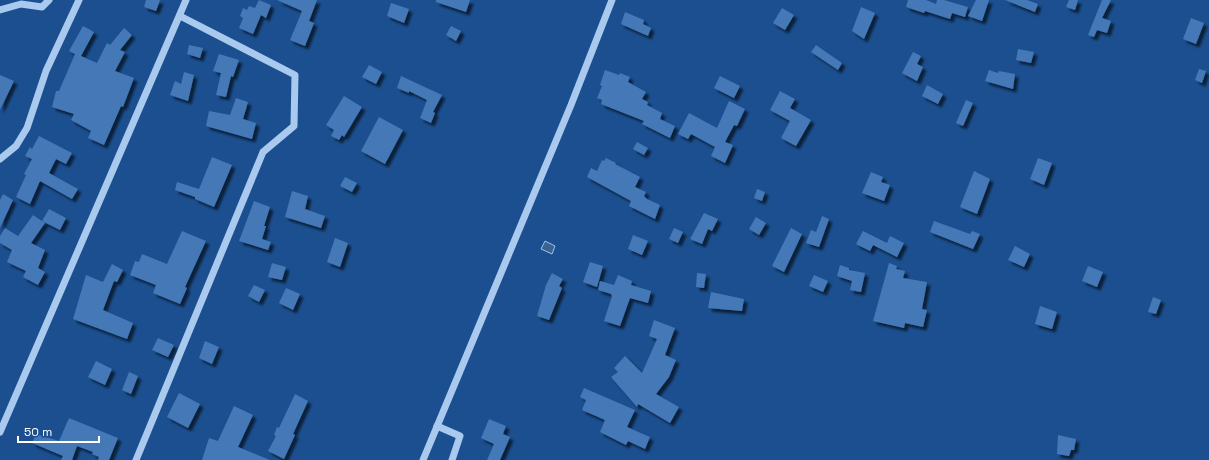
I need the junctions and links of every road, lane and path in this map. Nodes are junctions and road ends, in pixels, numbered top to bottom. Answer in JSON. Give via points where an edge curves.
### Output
{"nodes":[{"id":1,"x":49,"y":0,"type":"edge"},
{"id":2,"x":79,"y":0,"type":"edge"},
{"id":3,"x":186,"y":0,"type":"edge"},
{"id":4,"x":612,"y":0,"type":"edge"},
{"id":5,"x":0,"y":10,"type":"edge"},
{"id":6,"x":180,"y":16,"type":"junction"},
{"id":7,"x":0,"y":159,"type":"edge"},
{"id":8,"x":437,"y":426,"type":"junction"},
{"id":9,"x":0,"y":432,"type":"edge"},
{"id":10,"x":136,"y":460,"type":"edge"},
{"id":11,"x":423,"y":460,"type":"edge"},
{"id":12,"x":452,"y":460,"type":"edge"}],
"edges":[{"from":1,"to":5,"type":"street","via":[[42,7],[21,4]]},
{"from":2,"to":7,"type":"street","via":[[46,71],[26,128],[16,146]]},
{"from":3,"to":6,"type":"street"},
{"from":4,"to":8,"type":"street"},
{"from":6,"to":9,"type":"street"},
{"from":6,"to":10,"type":"street","via":[[295,75],[294,126],[263,152]]},
{"from":8,"to":11,"type":"street"},
{"from":8,"to":12,"type":"street","via":[[460,436]]}]}
